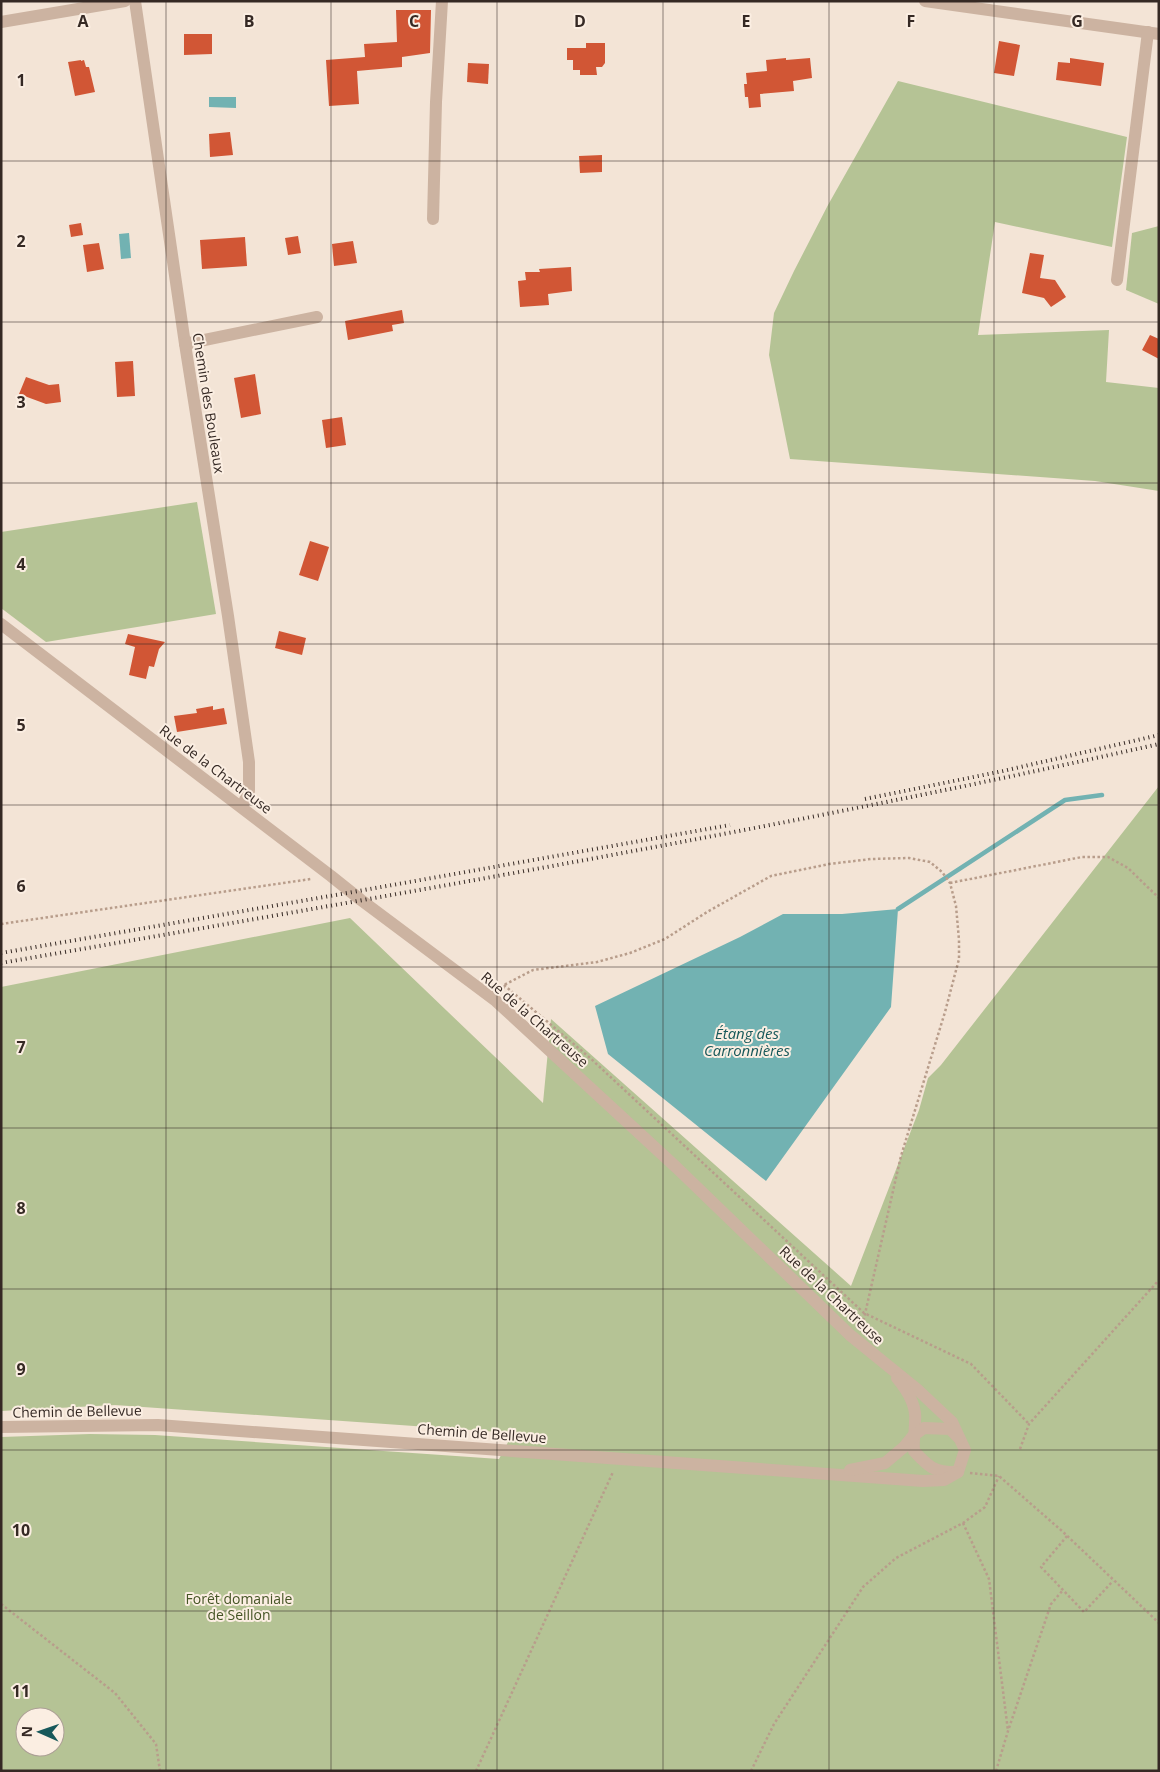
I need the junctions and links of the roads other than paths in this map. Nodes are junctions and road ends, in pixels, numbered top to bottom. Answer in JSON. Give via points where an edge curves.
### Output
{"nodes":[{"id":1,"x":125,"y":1,"type":"edge"},
{"id":2,"x":135,"y":1,"type":"edge"},
{"id":3,"x":442,"y":1,"type":"edge"},
{"id":4,"x":929,"y":2,"type":"edge"},
{"id":5,"x":1,"y":22,"type":"edge"},
{"id":6,"x":1153,"y":33,"type":"edge"},
{"id":7,"x":433,"y":219,"type":"dead end"},
{"id":8,"x":1117,"y":280,"type":"dead end"},
{"id":9,"x":317,"y":317,"type":"dead end"},
{"id":10,"x":185,"y":344,"type":"junction"},
{"id":11,"x":1,"y":624,"type":"edge"},
{"id":12,"x":242,"y":807,"type":"junction"},
{"id":13,"x":888,"y":1366,"type":"junction"},
{"id":14,"x":1,"y":1427,"type":"edge"},
{"id":15,"x":913,"y":1436,"type":"junction"},
{"id":16,"x":960,"y":1438,"type":"junction"},
{"id":17,"x":958,"y":1472,"type":"junction"},
{"id":18,"x":817,"y":1473,"type":"junction"}],
"edges":[{"from":1,"to":5,"type":"street"},
{"from":2,"to":10,"type":"street","name":"Chemin des Bouleaux"},
{"from":3,"to":7,"type":"street"},
{"from":4,"to":6,"type":"street"},
{"from":6,"to":8,"type":"street"},
{"from":9,"to":10,"type":"street"},
{"from":10,"to":12,"type":"street","name":"Chemin des Bouleaux","via":[[249,762],[249,791]]},
{"from":11,"to":12,"type":"street","name":"Rue de la Chartreuse"},
{"from":12,"to":13,"type":"street","name":"Rue de la Chartreuse","via":[[496,1001],[677,1168],[859,1344]]},
{"from":13,"to":15,"type":"street","via":[[905,1387],[913,1405],[916,1421]]},
{"from":13,"to":16,"type":"street","name":"Rue de la Chartreuse","via":[[952,1422]]},
{"from":14,"to":18,"type":"street","name":"Chemin de Bellevue","via":[[158,1425]]},
{"from":15,"to":16,"type":"street","via":[[924,1428],[940,1428],[950,1429]]},
{"from":15,"to":17,"type":"street","via":[[914,1451],[928,1466],[941,1472]]},
{"from":15,"to":18,"type":"street","via":[[885,1463]]},
{"from":16,"to":17,"type":"street","name":"Rue de la Chartreuse","via":[[965,1450]]},
{"from":17,"to":18,"type":"street","name":"Chemin de Bellevue","via":[[944,1480],[923,1481]]}]}
